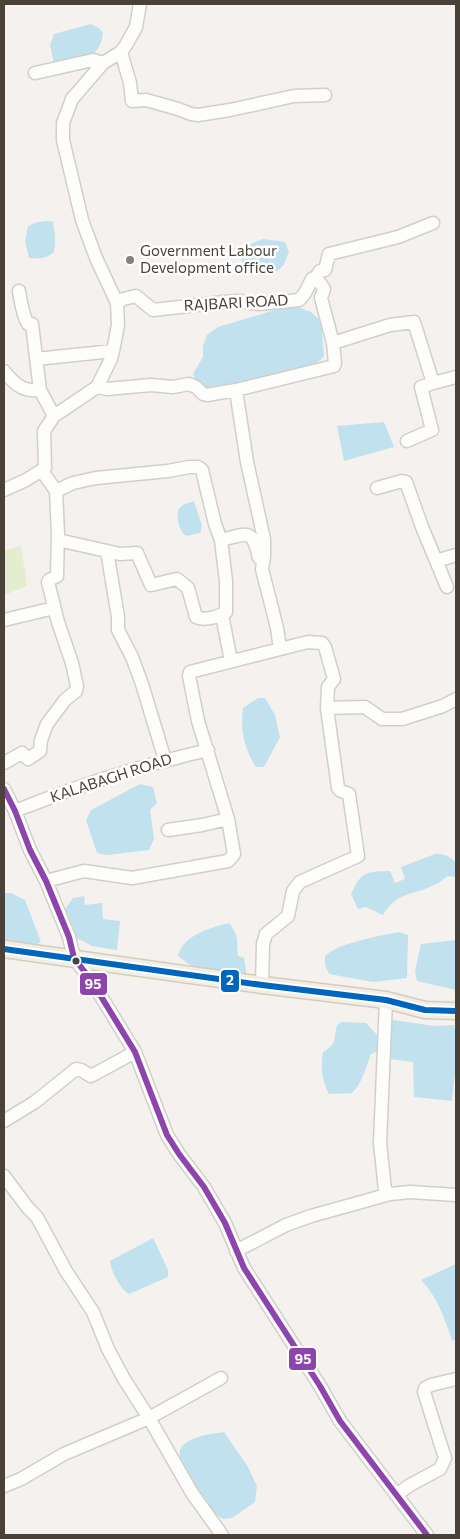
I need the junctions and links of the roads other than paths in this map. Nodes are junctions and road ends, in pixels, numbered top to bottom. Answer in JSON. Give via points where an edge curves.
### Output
{"nodes":[{"id":1,"x":140,"y":4,"type":"edge"},
{"id":2,"x":121,"y":52,"type":"junction"},
{"id":3,"x":103,"y":62,"type":"junction"},
{"id":4,"x":35,"y":73,"type":"dead end"},
{"id":5,"x":325,"y":94,"type":"dead end"},
{"id":6,"x":433,"y":224,"type":"dead end"},
{"id":7,"x":316,"y":277,"type":"junction"},
{"id":8,"x":19,"y":291,"type":"dead end"},
{"id":9,"x":117,"y":303,"type":"junction"},
{"id":10,"x":333,"y":343,"type":"junction"},
{"id":11,"x":113,"y":351,"type":"junction"},
{"id":12,"x":36,"y":359,"type":"junction"},
{"id":13,"x":4,"y":371,"type":"edge"},
{"id":14,"x":456,"y":377,"type":"edge"},
{"id":15,"x":433,"y":383,"type":"junction"},
{"id":16,"x":97,"y":387,"type":"junction"},
{"id":17,"x":40,"y":390,"type":"junction"},
{"id":18,"x":236,"y":390,"type":"junction"},
{"id":19,"x":54,"y":416,"type":"junction"},
{"id":20,"x":407,"y":440,"type":"dead end"},
{"id":21,"x":42,"y":471,"type":"junction"},
{"id":22,"x":377,"y":488,"type":"dead end"},
{"id":23,"x":4,"y":490,"type":"edge"},
{"id":24,"x":56,"y":491,"type":"junction"},
{"id":25,"x":58,"y":540,"type":"junction"},
{"id":26,"x":222,"y":540,"type":"junction"},
{"id":27,"x":107,"y":552,"type":"junction"},
{"id":28,"x":456,"y":555,"type":"edge"},
{"id":29,"x":436,"y":561,"type":"junction"},
{"id":30,"x":262,"y":569,"type":"junction"},
{"id":31,"x":447,"y":587,"type":"dead end"},
{"id":32,"x":54,"y":608,"type":"junction"},
{"id":33,"x":222,"y":615,"type":"junction"},
{"id":34,"x":4,"y":620,"type":"edge"},
{"id":35,"x":280,"y":648,"type":"junction"},
{"id":36,"x":231,"y":661,"type":"junction"},
{"id":37,"x":456,"y":700,"type":"edge"},
{"id":38,"x":327,"y":708,"type":"junction"},
{"id":39,"x":208,"y":750,"type":"junction"},
{"id":40,"x":165,"y":760,"type":"junction"},
{"id":41,"x":4,"y":763,"type":"edge"},
{"id":42,"x":4,"y":789,"type":"edge"},
{"id":43,"x":15,"y":811,"type":"junction"},
{"id":44,"x":228,"y":819,"type":"junction"},
{"id":45,"x":168,"y":830,"type":"dead end"},
{"id":46,"x":46,"y":881,"type":"junction"},
{"id":47,"x":4,"y":949,"type":"edge"},
{"id":48,"x":74,"y":958,"type":"junction"},
{"id":49,"x":262,"y":985,"type":"junction"},
{"id":50,"x":386,"y":1000,"type":"junction"},
{"id":51,"x":456,"y":1011,"type":"edge"},
{"id":52,"x":135,"y":1052,"type":"junction"},
{"id":53,"x":4,"y":1121,"type":"edge"},
{"id":54,"x":4,"y":1176,"type":"edge"},
{"id":55,"x":390,"y":1194,"type":"junction"},
{"id":56,"x":456,"y":1195,"type":"edge"},
{"id":57,"x":236,"y":1250,"type":"junction"},
{"id":58,"x":221,"y":1378,"type":"dead end"},
{"id":59,"x":456,"y":1379,"type":"edge"},
{"id":60,"x":149,"y":1418,"type":"junction"},
{"id":61,"x":4,"y":1486,"type":"edge"},
{"id":62,"x":396,"y":1495,"type":"junction"},
{"id":63,"x":222,"y":1535,"type":"edge"},
{"id":64,"x":427,"y":1535,"type":"edge"}],
"edges":[{"from":1,"to":2,"type":"street","via":[[136,26]]},
{"from":2,"to":3,"type":"street"},
{"from":2,"to":5,"type":"street","via":[[132,101],[146,100],[191,114],[230,110],[294,96]]},
{"from":3,"to":4,"type":"street","via":[[93,60]]},
{"from":3,"to":9,"type":"street","via":[[72,99],[63,123],[63,140],[82,220]]},
{"from":6,"to":7,"type":"street","via":[[398,237],[329,254],[325,270]]},
{"from":7,"to":9,"type":"street","name":"RAJBARI ROAD","via":[[299,300],[259,304],[224,302],[153,310],[136,296]]},
{"from":7,"to":10,"type":"street","via":[[324,289],[322,298]]},
{"from":8,"to":12,"type":"street","via":[[22,312],[27,323],[32,324]]},
{"from":9,"to":11,"type":"street","via":[[118,325]]},
{"from":10,"to":15,"type":"street","via":[[390,325],[414,322]]},
{"from":10,"to":18,"type":"street","via":[[334,366]]},
{"from":11,"to":12,"type":"street"},
{"from":11,"to":16,"type":"street"},
{"from":12,"to":17,"type":"street"},
{"from":13,"to":17,"type":"street","via":[[23,389]]},
{"from":14,"to":15,"type":"street"},
{"from":15,"to":20,"type":"street","via":[[421,387],[432,430]]},
{"from":16,"to":18,"type":"street","via":[[189,384],[207,395]]},
{"from":16,"to":19,"type":"street"},
{"from":17,"to":19,"type":"street"},
{"from":18,"to":30,"type":"street","via":[[264,539]]},
{"from":19,"to":21,"type":"street","via":[[44,431],[46,466]]},
{"from":21,"to":23,"type":"street"},
{"from":21,"to":24,"type":"street"},
{"from":22,"to":29,"type":"street","via":[[406,482]]},
{"from":24,"to":25,"type":"street"},
{"from":24,"to":26,"type":"street","via":[[96,478],[198,468],[202,470]]},
{"from":25,"to":27,"type":"street"},
{"from":25,"to":32,"type":"street","via":[[57,576],[48,582]]},
{"from":26,"to":30,"type":"street","via":[[252,536]]},
{"from":26,"to":33,"type":"street","via":[[227,608]]},
{"from":27,"to":33,"type":"street","via":[[137,553],[150,585],[180,580],[188,588],[197,619]]},
{"from":27,"to":40,"type":"street","via":[[118,630],[142,684]]},
{"from":28,"to":29,"type":"street"},
{"from":29,"to":31,"type":"street"},
{"from":30,"to":35,"type":"street"},
{"from":32,"to":34,"type":"street"},
{"from":32,"to":41,"type":"street","via":[[72,663],[76,691],[47,724],[40,751],[28,759],[22,753]]},
{"from":33,"to":36,"type":"street"},
{"from":35,"to":36,"type":"street"},
{"from":35,"to":38,"type":"street","via":[[308,642],[322,643],[334,680],[328,687]]},
{"from":36,"to":39,"type":"street","via":[[190,672],[188,676]]},
{"from":37,"to":38,"type":"street","via":[[402,719],[382,719],[365,707]]},
{"from":38,"to":49,"type":"street","via":[[338,788],[349,794],[358,856],[300,882],[293,892],[288,916],[266,934],[262,944]]},
{"from":39,"to":40,"type":"street","name":"KALABAGH ROAD"},
{"from":39,"to":44,"type":"street"},
{"from":40,"to":43,"type":"street","name":"KALABAGH ROAD"},
{"from":42,"to":43,"type":"street"},
{"from":43,"to":46,"type":"street"},
{"from":44,"to":45,"type":"street"},
{"from":44,"to":46,"type":"street","via":[[234,854],[228,860],[132,878],[84,871]]},
{"from":46,"to":48,"type":"street"},
{"from":47,"to":48,"type":"main road"},
{"from":48,"to":49,"type":"main road"},
{"from":48,"to":52,"type":"street"},
{"from":49,"to":50,"type":"main road"},
{"from":50,"to":51,"type":"main road","via":[[425,1010]]},
{"from":50,"to":55,"type":"street","via":[[380,1142],[385,1190]]},
{"from":52,"to":53,"type":"street","via":[[91,1076],[76,1069],[35,1102]]},
{"from":52,"to":57,"type":"street","via":[[167,1135],[208,1194]]},
{"from":54,"to":60,"type":"street","via":[[37,1217],[92,1312],[124,1380]]},
{"from":55,"to":56,"type":"street"},
{"from":55,"to":57,"type":"street","via":[[286,1225]]},
{"from":57,"to":62,"type":"street","via":[[255,1287],[340,1421]]},
{"from":58,"to":60,"type":"street"},
{"from":59,"to":62,"type":"street","via":[[431,1385],[424,1392],[444,1463],[440,1469]]},
{"from":60,"to":61,"type":"street","via":[[64,1454]]},
{"from":60,"to":63,"type":"street","via":[[192,1493]]},
{"from":62,"to":64,"type":"street"}]}
